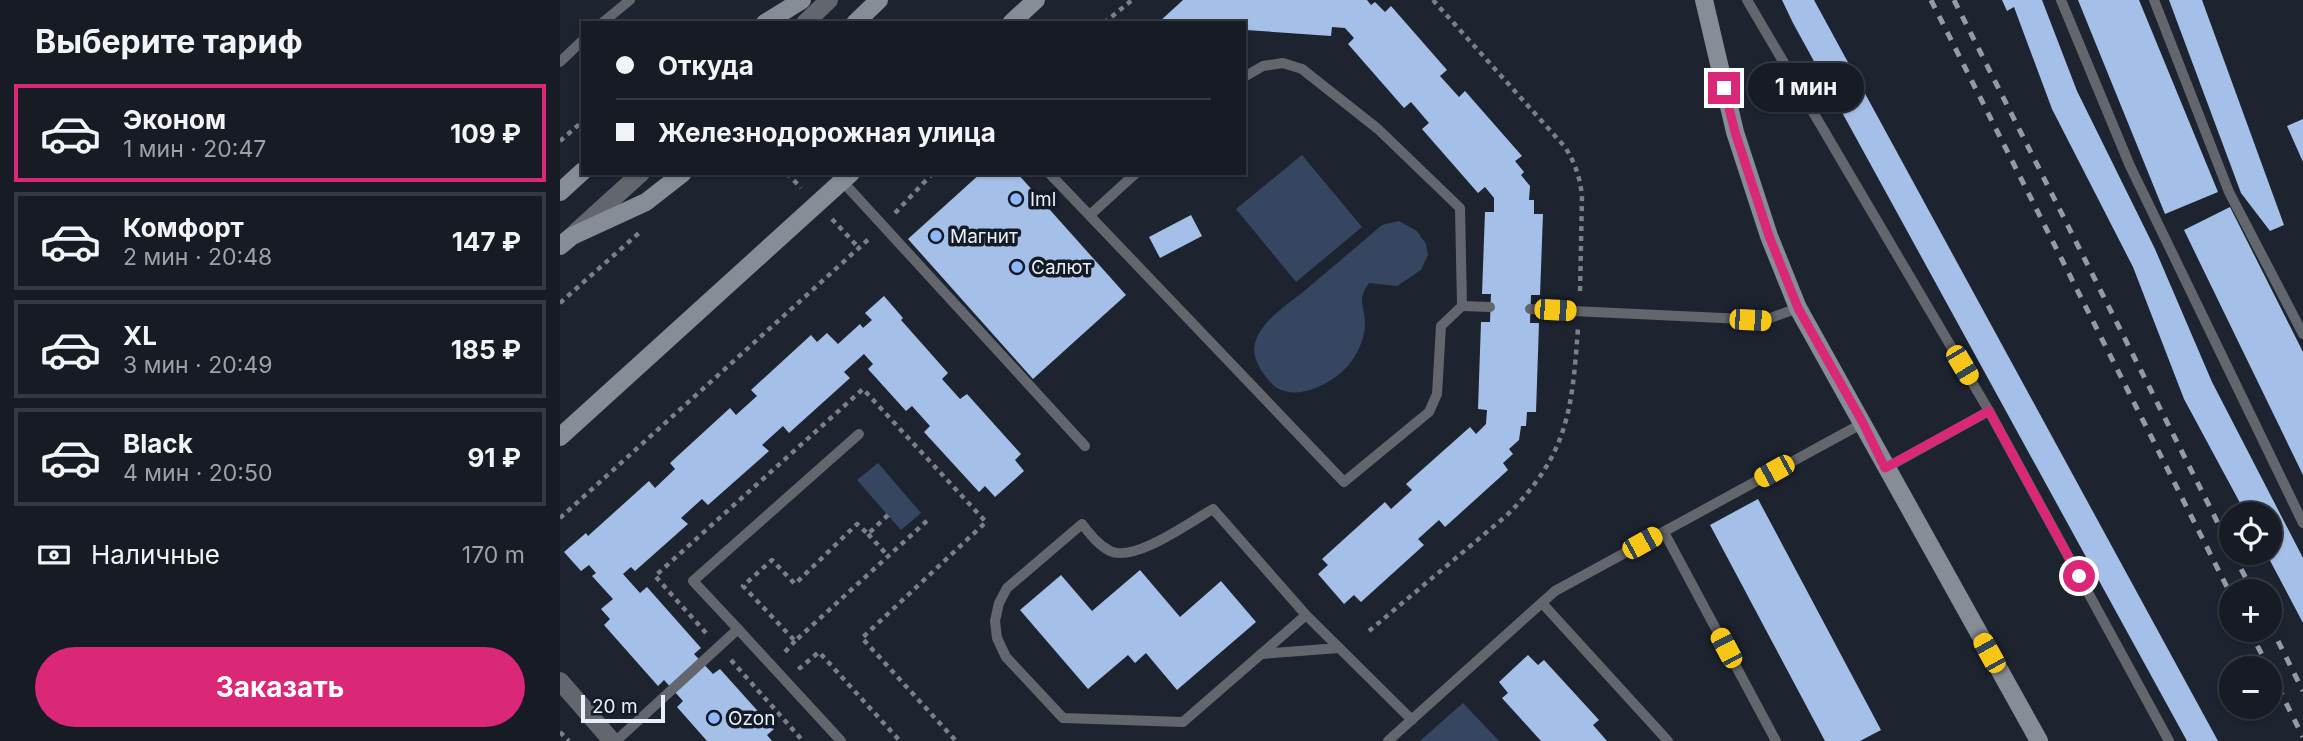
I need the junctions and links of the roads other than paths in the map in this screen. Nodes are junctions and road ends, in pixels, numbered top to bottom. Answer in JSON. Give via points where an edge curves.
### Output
{"nodes":[{"id":1,"x":630,"y":0,"type":"edge"},
{"id":2,"x":802,"y":0,"type":"edge"},
{"id":3,"x":829,"y":0,"type":"edge"},
{"id":4,"x":879,"y":0,"type":"edge"},
{"id":5,"x":1036,"y":0,"type":"edge"},
{"id":6,"x":1704,"y":0,"type":"edge"},
{"id":7,"x":1747,"y":0,"type":"edge"},
{"id":8,"x":2062,"y":0,"type":"edge"},
{"id":9,"x":2154,"y":0,"type":"edge"},
{"id":10,"x":604,"y":21,"type":"edge"},
{"id":11,"x":768,"y":21,"type":"edge"},
{"id":12,"x":807,"y":21,"type":"edge"},
{"id":13,"x":857,"y":21,"type":"edge"},
{"id":14,"x":1013,"y":21,"type":"edge"},
{"id":15,"x":581,"y":42,"type":"edge"},
{"id":16,"x":560,"y":62,"type":"edge"},
{"id":17,"x":1246,"y":76,"type":"edge"},
{"id":18,"x":581,"y":173,"type":"edge"},
{"id":19,"x":639,"y":175,"type":"edge"},
{"id":20,"x":680,"y":175,"type":"edge"},
{"id":21,"x":1051,"y":175,"type":"edge"},
{"id":22,"x":1134,"y":175,"type":"edge"},
{"id":23,"x":847,"y":177,"type":"edge"},
{"id":24,"x":560,"y":191,"type":"edge"},
{"id":25,"x":1090,"y":215,"type":"junction"},
{"id":26,"x":566,"y":241,"type":"edge"},
{"id":27,"x":1462,"y":306,"type":"junction"},
{"id":28,"x":1490,"y":307,"type":"dead end"},
{"id":29,"x":1798,"y":308,"type":"junction"},
{"id":30,"x":1530,"y":309,"type":"dead end"},
{"id":31,"x":2303,"y":334,"type":"edge"},
{"id":32,"x":1989,"y":411,"type":"junction"},
{"id":33,"x":1863,"y":423,"type":"junction"},
{"id":34,"x":859,"y":434,"type":"dead end"},
{"id":35,"x":560,"y":437,"type":"edge"},
{"id":36,"x":1085,"y":446,"type":"dead end"},
{"id":37,"x":1885,"y":468,"type":"junction"},
{"id":38,"x":2303,"y":523,"type":"edge"},
{"id":39,"x":1664,"y":531,"type":"junction"},
{"id":40,"x":1542,"y":603,"type":"junction"},
{"id":41,"x":1306,"y":615,"type":"junction"},
{"id":42,"x":738,"y":629,"type":"junction"},
{"id":43,"x":1339,"y":648,"type":"junction"},
{"id":44,"x":1261,"y":654,"type":"junction"},
{"id":45,"x":560,"y":681,"type":"edge"},
{"id":46,"x":1412,"y":720,"type":"junction"},
{"id":47,"x":614,"y":741,"type":"edge"},
{"id":48,"x":841,"y":741,"type":"edge"},
{"id":49,"x":1388,"y":741,"type":"edge"},
{"id":50,"x":1668,"y":741,"type":"edge"},
{"id":51,"x":1776,"y":741,"type":"edge"},
{"id":52,"x":2039,"y":741,"type":"edge"},
{"id":53,"x":2169,"y":741,"type":"edge"}],
"edges":[{"from":1,"to":10,"type":"lane"},
{"from":2,"to":11,"type":"street"},
{"from":3,"to":12,"type":"street"},
{"from":4,"to":13,"type":"street"},
{"from":5,"to":14,"type":"street"},
{"from":6,"to":29,"type":"street","via":[[1735,132]]},
{"from":7,"to":32,"type":"lane"},
{"from":8,"to":38,"type":"lane","via":[[2130,166]]},
{"from":9,"to":31,"type":"lane","via":[[2229,192]]},
{"from":15,"to":16,"type":"lane"},
{"from":17,"to":27,"type":"lane","via":[[1263,66],[1283,64],[1302,69],[1378,129],[1460,208]]},
{"from":18,"to":24,"type":"street"},
{"from":19,"to":26,"type":"street"},
{"from":20,"to":26,"type":"street","via":[[646,202]]},
{"from":21,"to":25,"type":"lane"},
{"from":22,"to":25,"type":"lane"},
{"from":23,"to":35,"type":"street"},
{"from":23,"to":36,"type":"lane","via":[[883,226]]},
{"from":25,"to":27,"type":"lane","via":[[1345,482],[1429,412],[1437,394],[1441,327]]},
{"from":27,"to":28,"type":"lane"},
{"from":29,"to":30,"type":"lane","via":[[1765,320]]},
{"from":29,"to":33,"type":"street"},
{"from":32,"to":37,"type":"lane"},
{"from":32,"to":53,"type":"lane"},
{"from":33,"to":37,"type":"street"},
{"from":33,"to":39,"type":"lane"},
{"from":34,"to":42,"type":"lane","via":[[694,581]]},
{"from":37,"to":52,"type":"street"},
{"from":39,"to":40,"type":"lane","via":[[1555,591]]},
{"from":39,"to":51,"type":"lane"},
{"from":40,"to":46,"type":"lane"},
{"from":40,"to":50,"type":"lane"},
{"from":41,"to":43,"type":"lane"},
{"from":41,"to":44,"type":"lane"},
{"from":41,"to":44,"type":"lane","via":[[1213,509],[1126,554],[1098,543],[1082,524],[1007,588],[995,621],[1006,657],[1063,718],[1183,722]]},
{"from":42,"to":47,"type":"lane"},
{"from":42,"to":48,"type":"lane"},
{"from":43,"to":44,"type":"lane"},
{"from":43,"to":46,"type":"lane"},
{"from":45,"to":47,"type":"street"},
{"from":46,"to":49,"type":"lane"}]}
